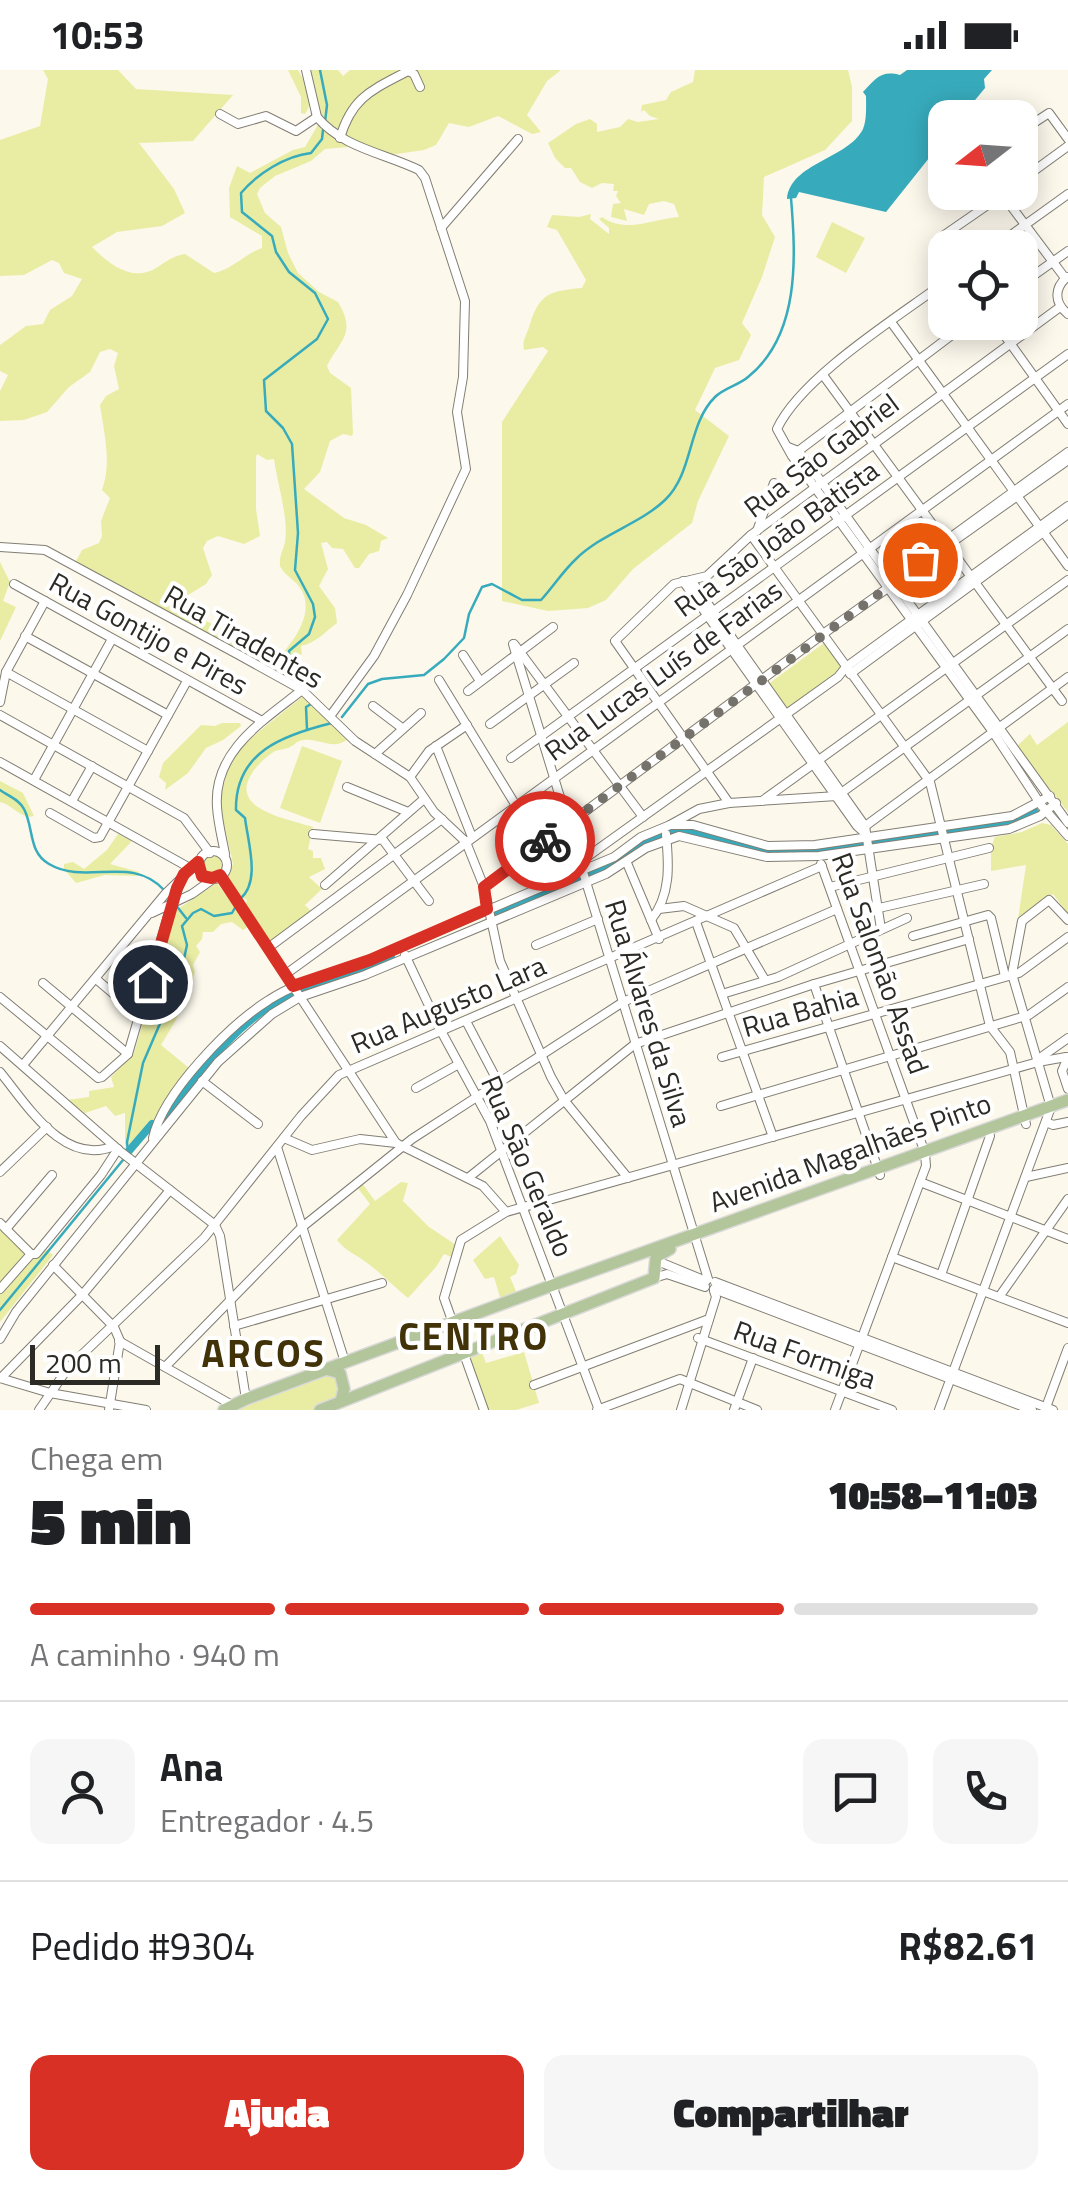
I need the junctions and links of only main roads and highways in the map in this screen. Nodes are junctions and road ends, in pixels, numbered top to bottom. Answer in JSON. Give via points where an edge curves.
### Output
{"nodes":[{"id":1,"x":1068,"y":1100,"type":"edge"},
{"id":2,"x":1068,"y":1109,"type":"edge"},
{"id":3,"x":1046,"y":1115,"type":"junction"},
{"id":4,"x":650,"y":1254,"type":"junction"},
{"id":5,"x":344,"y":1362,"type":"junction"},
{"id":6,"x":327,"y":1370,"type":"junction"},
{"id":7,"x":349,"y":1397,"type":"junction"},
{"id":8,"x":228,"y":1408,"type":"edge"},
{"id":9,"x":320,"y":1410,"type":"edge"}],
"edges":[{"from":1,"to":3,"type":"main road","name":"Avenida Magalhães Pinto"},
{"from":2,"to":3,"type":"main road","name":"Avenida Magalhães Pinto"},
{"from":3,"to":4,"type":"main road","name":"Avenida Magalhães Pinto"},
{"from":4,"to":5,"type":"main road","name":"Avenida Magalhães Pinto"},
{"from":4,"to":7,"type":"main road","via":[[661,1276]]},
{"from":5,"to":6,"type":"main road","name":"Avenida Magalhães Pinto"},
{"from":5,"to":7,"type":"main road"},
{"from":6,"to":7,"type":"main road","via":[[340,1373]]},
{"from":6,"to":8,"type":"main road","name":"Avenida Magalhães Pinto"},
{"from":7,"to":9,"type":"main road"}]}
